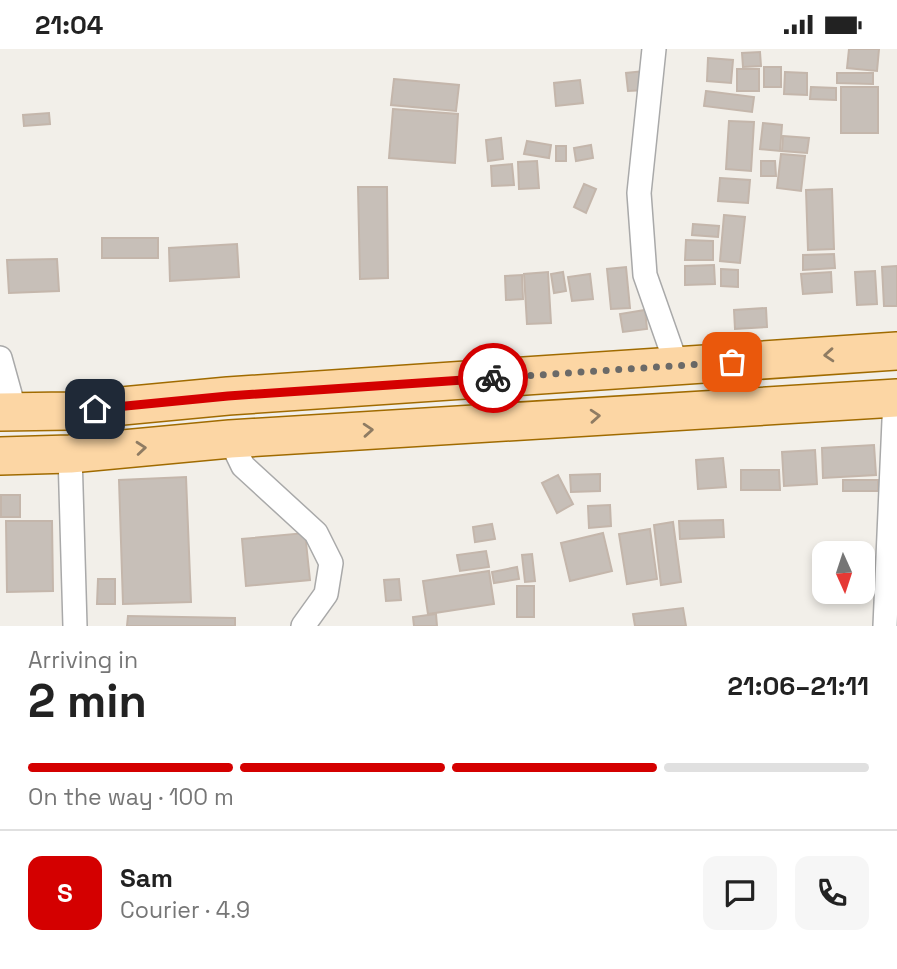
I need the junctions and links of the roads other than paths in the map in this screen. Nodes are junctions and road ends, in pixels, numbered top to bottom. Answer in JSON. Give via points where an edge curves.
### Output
{"nodes":[{"id":1,"x":654,"y":49,"type":"edge"},
{"id":2,"x":897,"y":351,"type":"edge"},
{"id":3,"x":0,"y":358,"type":"edge"},
{"id":4,"x":677,"y":366,"type":"junction"},
{"id":5,"x":896,"y":398,"type":"edge"},
{"id":6,"x":8,"y":412,"type":"edge"},
{"id":7,"x":230,"y":439,"type":"junction"},
{"id":8,"x":69,"y":454,"type":"junction"},
{"id":9,"x":0,"y":456,"type":"edge"},
{"id":10,"x":75,"y":626,"type":"edge"},
{"id":11,"x":303,"y":626,"type":"edge"},
{"id":12,"x":885,"y":626,"type":"edge"}],
"edges":[{"from":1,"to":4,"type":"street","via":[[639,193],[645,275]]},
{"from":2,"to":4,"type":"main road","one_way":true},
{"from":3,"to":6,"type":"street"},
{"from":4,"to":6,"type":"main road"},
{"from":7,"to":5,"type":"main road","one_way":true},
{"from":5,"to":12,"type":"street"},
{"from":8,"to":7,"type":"main road","one_way":true},
{"from":7,"to":11,"type":"street","via":[[243,465],[316,533],[331,563],[326,594]]},
{"from":8,"to":9,"type":"main road"},
{"from":8,"to":10,"type":"street"}]}
